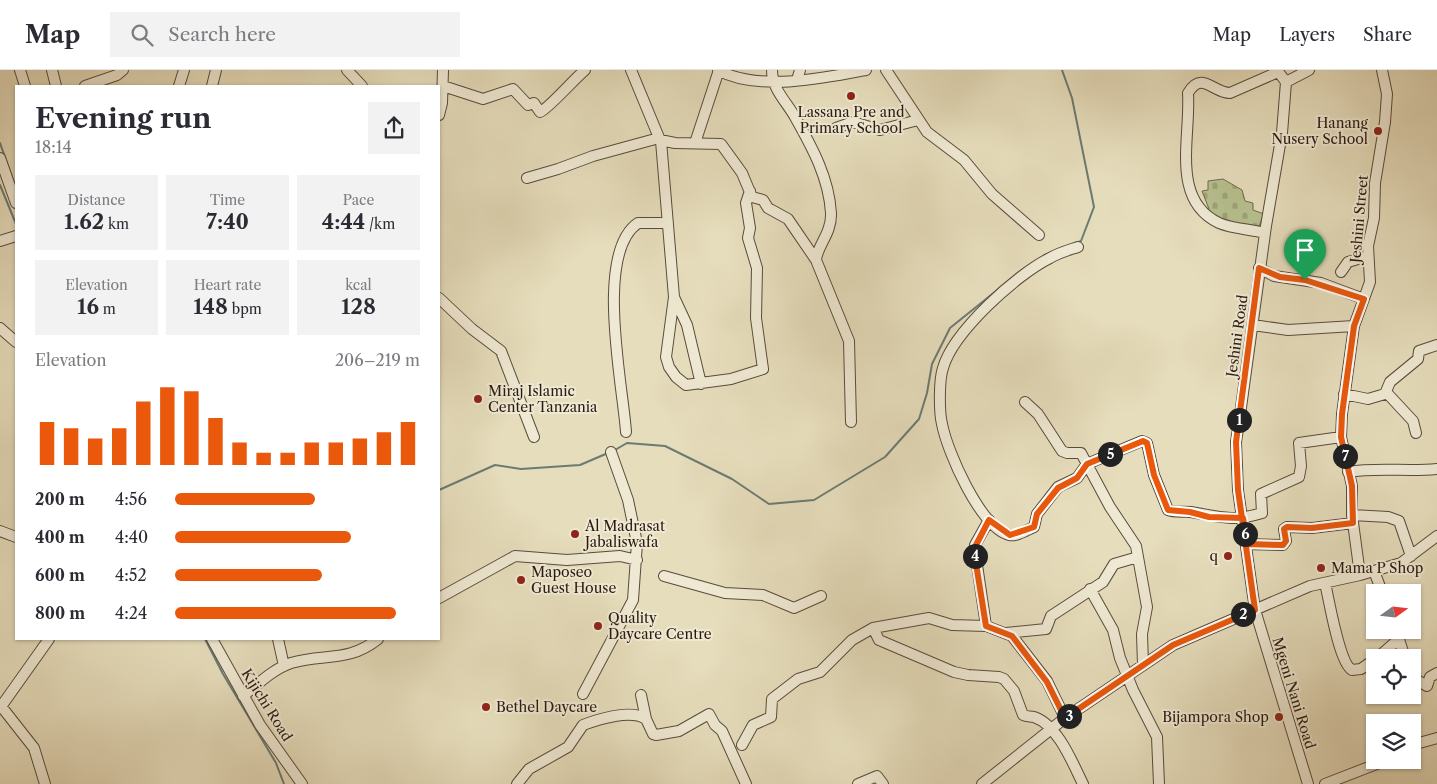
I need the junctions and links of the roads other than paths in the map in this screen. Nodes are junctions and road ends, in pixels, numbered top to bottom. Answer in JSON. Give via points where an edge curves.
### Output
{"nodes":[{"id":1,"x":20,"y":70,"type":"edge"},
{"id":2,"x":52,"y":70,"type":"edge"},
{"id":3,"x":123,"y":70,"type":"edge"},
{"id":4,"x":184,"y":70,"type":"edge"},
{"id":5,"x":216,"y":70,"type":"edge"},
{"id":6,"x":347,"y":70,"type":"edge"},
{"id":7,"x":444,"y":70,"type":"edge"},
{"id":8,"x":585,"y":70,"type":"edge"},
{"id":9,"x":631,"y":70,"type":"edge"},
{"id":10,"x":719,"y":70,"type":"edge"},
{"id":11,"x":772,"y":70,"type":"edge"},
{"id":12,"x":866,"y":70,"type":"edge"},
{"id":13,"x":886,"y":70,"type":"edge"},
{"id":14,"x":1309,"y":70,"type":"edge"},
{"id":15,"x":1382,"y":70,"type":"edge"},
{"id":16,"x":1278,"y":71,"type":"edge"},
{"id":17,"x":799,"y":75,"type":"edge"},
{"id":18,"x":772,"y":82,"type":"junction"},
{"id":19,"x":1286,"y":82,"type":"junction"},
{"id":20,"x":25,"y":85,"type":"edge"},
{"id":21,"x":56,"y":85,"type":"edge"},
{"id":22,"x":88,"y":85,"type":"edge"},
{"id":23,"x":179,"y":85,"type":"edge"},
{"id":24,"x":212,"y":85,"type":"edge"},
{"id":25,"x":361,"y":85,"type":"edge"},
{"id":26,"x":443,"y":86,"type":"junction"},
{"id":27,"x":440,"y":108,"type":"edge"},
{"id":28,"x":918,"y":120,"type":"junction"},
{"id":29,"x":836,"y":128,"type":"dead end"},
{"id":30,"x":660,"y":139,"type":"junction"},
{"id":31,"x":694,"y":143,"type":"junction"},
{"id":32,"x":0,"y":158,"type":"edge"},
{"id":33,"x":527,"y":178,"type":"dead end"},
{"id":34,"x":750,"y":191,"type":"junction"},
{"id":35,"x":15,"y":200,"type":"edge"},
{"id":36,"x":668,"y":223,"type":"junction"},
{"id":37,"x":1264,"y":233,"type":"junction"},
{"id":38,"x":1038,"y":235,"type":"dead end"},
{"id":39,"x":15,"y":236,"type":"edge"},
{"id":40,"x":0,"y":241,"type":"edge"},
{"id":41,"x":1078,"y":247,"type":"dead end"},
{"id":42,"x":1368,"y":256,"type":"junction"},
{"id":43,"x":816,"y":260,"type":"junction"},
{"id":44,"x":1259,"y":268,"type":"junction"},
{"id":45,"x":1341,"y":272,"type":"dead end"},
{"id":46,"x":674,"y":298,"type":"junction"},
{"id":47,"x":440,"y":299,"type":"edge"},
{"id":48,"x":1364,"y":299,"type":"junction"},
{"id":49,"x":1253,"y":325,"type":"junction"},
{"id":50,"x":1354,"y":326,"type":"junction"},
{"id":51,"x":0,"y":328,"type":"edge"},
{"id":52,"x":15,"y":341,"type":"edge"},
{"id":53,"x":1437,"y":346,"type":"edge"},
{"id":54,"x":701,"y":384,"type":"junction"},
{"id":55,"x":1386,"y":392,"type":"junction"},
{"id":56,"x":1344,"y":394,"type":"junction"},
{"id":57,"x":1025,"y":402,"type":"dead end"},
{"id":58,"x":851,"y":422,"type":"dead end"},
{"id":59,"x":626,"y":432,"type":"dead end"},
{"id":60,"x":1416,"y":433,"type":"dead end"},
{"id":61,"x":534,"y":437,"type":"dead end"},
{"id":62,"x":1341,"y":437,"type":"junction"},
{"id":63,"x":611,"y":452,"type":"dead end"},
{"id":64,"x":1087,"y":464,"type":"junction"},
{"id":65,"x":1437,"y":469,"type":"edge"},
{"id":66,"x":1348,"y":472,"type":"junction"},
{"id":67,"x":1243,"y":518,"type":"junction"},
{"id":68,"x":1352,"y":519,"type":"junction"},
{"id":69,"x":989,"y":520,"type":"junction"},
{"id":70,"x":0,"y":531,"type":"edge"},
{"id":71,"x":1437,"y":536,"type":"edge"},
{"id":72,"x":15,"y":537,"type":"edge"},
{"id":73,"x":1247,"y":544,"type":"junction"},
{"id":74,"x":1411,"y":556,"type":"junction"},
{"id":75,"x":1138,"y":557,"type":"junction"},
{"id":76,"x":637,"y":560,"type":"junction"},
{"id":77,"x":1374,"y":571,"type":"junction"},
{"id":78,"x":1360,"y":575,"type":"junction"},
{"id":79,"x":664,"y":576,"type":"dead end"},
{"id":80,"x":1325,"y":583,"type":"junction"},
{"id":81,"x":1379,"y":584,"type":"edge"},
{"id":82,"x":1090,"y":589,"type":"junction"},
{"id":83,"x":821,"y":596,"type":"dead end"},
{"id":84,"x":440,"y":597,"type":"edge"},
{"id":85,"x":1255,"y":610,"type":"junction"},
{"id":86,"x":986,"y":626,"type":"junction"},
{"id":87,"x":873,"y":628,"type":"junction"},
{"id":88,"x":1006,"y":633,"type":"junction"},
{"id":89,"x":1393,"y":639,"type":"edge"},
{"id":90,"x":48,"y":640,"type":"edge"},
{"id":91,"x":213,"y":640,"type":"edge"},
{"id":92,"x":278,"y":640,"type":"edge"},
{"id":93,"x":377,"y":640,"type":"edge"},
{"id":94,"x":1384,"y":649,"type":"edge"},
{"id":95,"x":1143,"y":665,"type":"junction"},
{"id":96,"x":1366,"y":665,"type":"edge"},
{"id":97,"x":284,"y":666,"type":"junction"},
{"id":98,"x":1437,"y":673,"type":"edge"},
{"id":99,"x":1128,"y":676,"type":"junction"},
{"id":100,"x":1421,"y":683,"type":"edge"},
{"id":101,"x":583,"y":694,"type":"dead end"},
{"id":102,"x":641,"y":695,"type":"dead end"},
{"id":103,"x":243,"y":696,"type":"junction"},
{"id":104,"x":1,"y":707,"type":"edge"},
{"id":105,"x":1065,"y":718,"type":"junction"},
{"id":106,"x":646,"y":719,"type":"junction"},
{"id":107,"x":1051,"y":730,"type":"junction"},
{"id":108,"x":1437,"y":738,"type":"edge"},
{"id":109,"x":1421,"y":742,"type":"edge"},
{"id":110,"x":742,"y":745,"type":"dead end"},
{"id":111,"x":1366,"y":768,"type":"edge"},
{"id":112,"x":994,"y":779,"type":"edge"},
{"id":113,"x":46,"y":784,"type":"edge"},
{"id":114,"x":302,"y":784,"type":"edge"},
{"id":115,"x":517,"y":784,"type":"edge"},
{"id":116,"x":746,"y":784,"type":"edge"},
{"id":117,"x":858,"y":784,"type":"edge"},
{"id":118,"x":883,"y":784,"type":"edge"},
{"id":119,"x":982,"y":784,"type":"edge"},
{"id":120,"x":1083,"y":784,"type":"edge"},
{"id":121,"x":1159,"y":784,"type":"edge"},
{"id":122,"x":1308,"y":784,"type":"edge"},
{"id":123,"x":1325,"y":784,"type":"edge"}],
"edges":[{"from":1,"to":20,"type":"street"},
{"from":2,"to":21,"type":"street"},
{"from":3,"to":22,"type":"street"},
{"from":4,"to":23,"type":"street"},
{"from":5,"to":24,"type":"street"},
{"from":6,"to":25,"type":"street"},
{"from":7,"to":26,"type":"street"},
{"from":8,"to":26,"type":"street","via":[[542,112],[534,104],[528,105],[513,89],[483,98]]},
{"from":9,"to":30,"type":"street"},
{"from":10,"to":18,"type":"street"},
{"from":10,"to":31,"type":"street"},
{"from":11,"to":18,"type":"street"},
{"from":12,"to":17,"type":"street"},
{"from":13,"to":28,"type":"street"},
{"from":14,"to":19,"type":"street"},
{"from":15,"to":42,"type":"street","name":"Jeshini Street","via":[[1387,94],[1385,122]]},
{"from":16,"to":19,"type":"street"},
{"from":16,"to":37,"type":"street","via":[[1230,93],[1203,83],[1193,86],[1188,93],[1186,178],[1191,196],[1201,210],[1221,224]]},
{"from":17,"to":18,"type":"street"},
{"from":18,"to":43,"type":"street","via":[[795,117],[826,180],[831,223]]},
{"from":19,"to":37,"type":"street","name":"Jeshini Road","via":[[1282,134]]},
{"from":26,"to":27,"type":"street"},
{"from":28,"to":29,"type":"street","via":[[880,130],[853,122]]},
{"from":28,"to":38,"type":"street","via":[[932,137],[964,160],[992,194]]},
{"from":30,"to":31,"type":"street"},
{"from":30,"to":33,"type":"street","via":[[593,156]]},
{"from":30,"to":36,"type":"street"},
{"from":31,"to":34,"type":"street","via":[[721,144],[742,173]]},
{"from":32,"to":35,"type":"street"},
{"from":34,"to":43,"type":"street","via":[[752,197],[763,200],[768,208],[786,217]]},
{"from":34,"to":54,"type":"street","via":[[746,203],[750,228],[748,238],[758,273],[756,318],[763,369]]},
{"from":36,"to":46,"type":"street"},
{"from":36,"to":59,"type":"street","via":[[638,223],[627,234],[621,248],[614,305],[618,378]]},
{"from":37,"to":44,"type":"street","name":"Jeshini Road"},
{"from":39,"to":40,"type":"street"},
{"from":41,"to":69,"type":"street","via":[[1050,258],[1006,290],[967,328],[943,366],[941,418],[946,442],[976,505]]},
{"from":42,"to":45,"type":"street","via":[[1348,262]]},
{"from":42,"to":48,"type":"street","name":"Jeshini Street","via":[[1370,282]]},
{"from":43,"to":58,"type":"street","via":[[849,341]]},
{"from":44,"to":48,"type":"street","via":[[1274,276],[1321,283]]},
{"from":44,"to":49,"type":"street","name":"Jeshini Road"},
{"from":46,"to":54,"type":"street","via":[[687,325]]},
{"from":46,"to":54,"type":"street","via":[[667,361],[683,383],[689,386]]},
{"from":47,"to":61,"type":"street","via":[[501,351]]},
{"from":48,"to":50,"type":"street","name":"Jeshini Street"},
{"from":49,"to":50,"type":"street","via":[[1288,330]]},
{"from":49,"to":67,"type":"street","name":"Jeshini Road","via":[[1236,442]]},
{"from":50,"to":56,"type":"street","name":"Jeshini Street"},
{"from":51,"to":52,"type":"street"},
{"from":53,"to":55,"type":"street","via":[[1420,351],[1418,359],[1390,382]]},
{"from":55,"to":56,"type":"street","via":[[1368,399]]},
{"from":55,"to":60,"type":"street","via":[[1413,421]]},
{"from":56,"to":62,"type":"street","name":"Jeshini Street"},
{"from":57,"to":64,"type":"street","via":[[1038,414],[1062,451],[1081,453]]},
{"from":62,"to":66,"type":"street","name":"Jeshini Street"},
{"from":62,"to":67,"type":"street","via":[[1298,444],[1300,476],[1261,494],[1262,513]]},
{"from":63,"to":76,"type":"street","via":[[628,500],[637,543]]},
{"from":64,"to":67,"type":"street","via":[[1145,441],[1168,510],[1209,517]]},
{"from":64,"to":69,"type":"street","via":[[1077,478],[1058,488],[1037,514],[1034,527],[1010,535]]},
{"from":64,"to":75,"type":"street","via":[[1110,507],[1136,544]]},
{"from":65,"to":66,"type":"street"},
{"from":66,"to":68,"type":"street","name":"Jeshini Street","via":[[1352,486]]},
{"from":67,"to":73,"type":"street","name":"Jeshini Road"},
{"from":68,"to":73,"type":"street","via":[[1312,528],[1287,527],[1283,545]]},
{"from":68,"to":74,"type":"street","via":[[1388,517],[1399,520]]},
{"from":68,"to":78,"type":"street","name":"Jeshini Street"},
{"from":69,"to":86,"type":"street","via":[[974,551]]},
{"from":70,"to":72,"type":"street"},
{"from":71,"to":74,"type":"street"},
{"from":73,"to":85,"type":"street","name":"Jeshini Road"},
{"from":74,"to":77,"type":"street","via":[[1401,563]]},
{"from":75,"to":82,"type":"street","via":[[1114,564],[1103,582]]},
{"from":75,"to":95,"type":"street","via":[[1147,607],[1142,634]]},
{"from":76,"to":84,"type":"street","via":[[620,556],[568,560],[516,556]]},
{"from":76,"to":101,"type":"street","via":[[633,600]]},
{"from":77,"to":78,"type":"street"},
{"from":77,"to":81,"type":"street"},
{"from":78,"to":80,"type":"street"},
{"from":79,"to":83,"type":"street","via":[[725,593],[763,595],[794,608]]},
{"from":80,"to":85,"type":"street","via":[[1278,598]]},
{"from":80,"to":96,"type":"street","via":[[1346,666],[1352,670]]},
{"from":82,"to":88,"type":"street","via":[[1051,616],[1046,628]]},
{"from":82,"to":99,"type":"street","via":[[1113,630]]},
{"from":85,"to":95,"type":"street","via":[[1173,645]]},
{"from":85,"to":122,"type":"street","name":"Mgeni Nani Road"},
{"from":86,"to":87,"type":"street","via":[[952,626],[929,618]]},
{"from":86,"to":88,"type":"street"},
{"from":87,"to":107,"type":"street","via":[[879,640],[913,656],[965,675],[1004,679],[1014,691],[1023,715],[1036,718]]},
{"from":87,"to":110,"type":"street","via":[[852,640],[820,672],[798,679],[772,699],[770,717],[753,726]]},
{"from":88,"to":105,"type":"street","via":[[1038,668]]},
{"from":89,"to":94,"type":"street"},
{"from":90,"to":104,"type":"street"},
{"from":91,"to":103,"type":"street","name":"Kijichi Road"},
{"from":92,"to":97,"type":"street"},
{"from":93,"to":97,"type":"street","via":[[359,652]]},
{"from":95,"to":99,"type":"street"},
{"from":97,"to":103,"type":"street"},
{"from":98,"to":100,"type":"street","via":[[1430,677],[1426,686]]},
{"from":99,"to":105,"type":"street"},
{"from":99,"to":121,"type":"street","via":[[1158,737]]},
{"from":102,"to":106,"type":"street"},
{"from":103,"to":114,"type":"street","name":"Kijichi Road"},
{"from":104,"to":113,"type":"street","via":[[34,748]]},
{"from":105,"to":107,"type":"street"},
{"from":106,"to":115,"type":"street","via":[[625,715],[583,725],[568,747],[529,769]]},
{"from":106,"to":116,"type":"street","via":[[653,734],[659,736],[678,731],[709,714],[722,731]]},
{"from":107,"to":112,"type":"street"},
{"from":107,"to":120,"type":"street","via":[[1066,749]]},
{"from":108,"to":109,"type":"street"},
{"from":111,"to":123,"type":"street"},
{"from":112,"to":119,"type":"street"},
{"from":117,"to":118,"type":"street","via":[[877,776]]}]}
